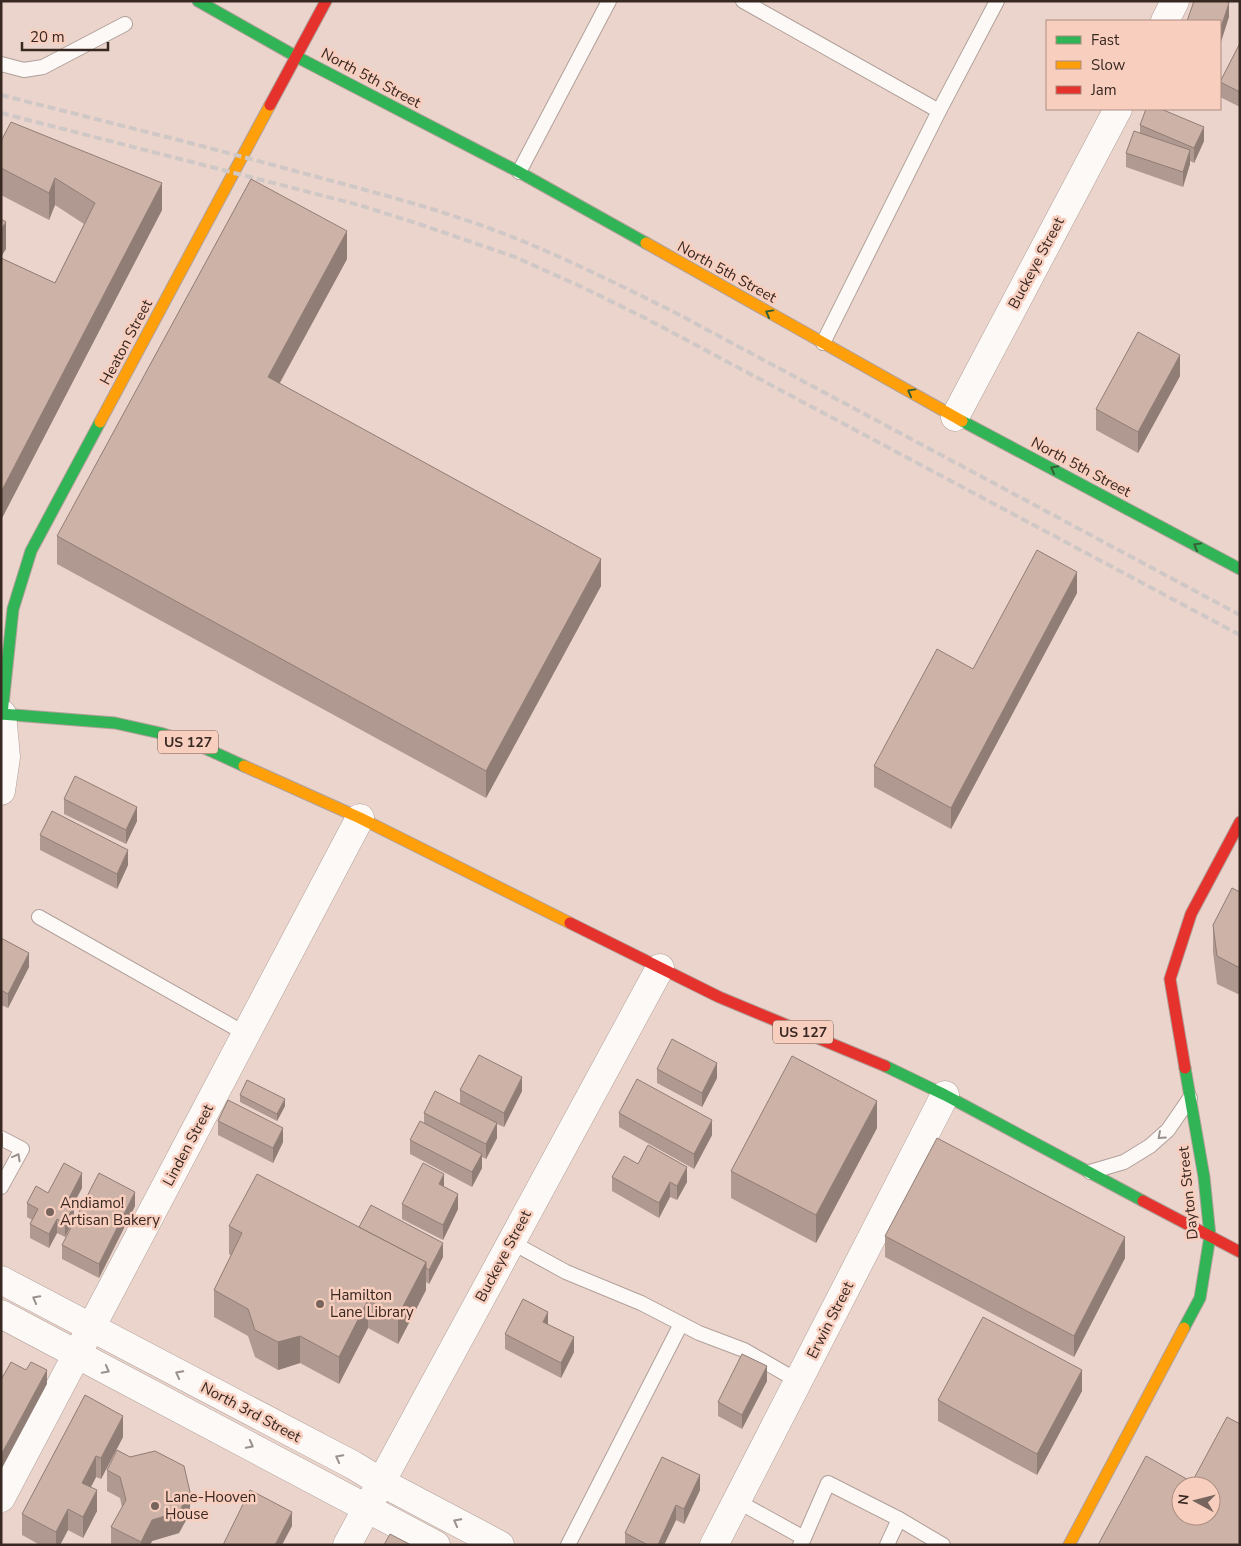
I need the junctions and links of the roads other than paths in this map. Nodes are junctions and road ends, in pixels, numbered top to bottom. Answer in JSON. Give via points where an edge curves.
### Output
{"nodes":[{"id":1,"x":198,"y":1,"type":"edge"},
{"id":2,"x":326,"y":1,"type":"edge"},
{"id":3,"x":609,"y":1,"type":"edge"},
{"id":4,"x":743,"y":1,"type":"edge"},
{"id":5,"x":997,"y":1,"type":"edge"},
{"id":6,"x":1175,"y":1,"type":"edge"},
{"id":7,"x":1165,"y":20,"type":"edge"},
{"id":8,"x":125,"y":24,"type":"dead end"},
{"id":9,"x":297,"y":57,"type":"junction"},
{"id":10,"x":1,"y":64,"type":"edge"},
{"id":11,"x":1117,"y":110,"type":"edge"},
{"id":12,"x":939,"y":111,"type":"junction"},
{"id":13,"x":519,"y":172,"type":"junction"},
{"id":14,"x":823,"y":343,"type":"junction"},
{"id":15,"x":955,"y":417,"type":"junction"},
{"id":16,"x":1240,"y":569,"type":"edge"},
{"id":17,"x":7,"y":607,"type":"edge"},
{"id":18,"x":2,"y":714,"type":"edge"},
{"id":19,"x":1,"y":791,"type":"edge"},
{"id":20,"x":360,"y":818,"type":"junction"},
{"id":21,"x":1240,"y":822,"type":"edge"},
{"id":22,"x":39,"y":917,"type":"dead end"},
{"id":23,"x":660,"y":968,"type":"junction"},
{"id":24,"x":246,"y":1034,"type":"junction"},
{"id":25,"x":945,"y":1095,"type":"junction"},
{"id":26,"x":1190,"y":1098,"type":"junction"},
{"id":27,"x":1,"y":1138,"type":"edge"},
{"id":28,"x":1089,"y":1172,"type":"junction"},
{"id":29,"x":1,"y":1187,"type":"edge"},
{"id":30,"x":1210,"y":1236,"type":"junction"},
{"id":31,"x":511,"y":1242,"type":"junction"},
{"id":32,"x":1240,"y":1252,"type":"edge"},
{"id":33,"x":1,"y":1280,"type":"edge"},
{"id":34,"x":1,"y":1314,"type":"edge"},
{"id":35,"x":681,"y":1324,"type":"junction"},
{"id":36,"x":92,"y":1328,"type":"junction"},
{"id":37,"x":76,"y":1354,"type":"junction"},
{"id":38,"x":798,"y":1381,"type":"junction"},
{"id":39,"x":381,"y":1482,"type":"junction"},
{"id":40,"x":2,"y":1496,"type":"edge"},
{"id":41,"x":736,"y":1501,"type":"junction"},
{"id":42,"x":366,"y":1507,"type":"junction"},
{"id":43,"x":899,"y":1519,"type":"junction"},
{"id":44,"x":802,"y":1542,"type":"edge"},
{"id":45,"x":347,"y":1545,"type":"edge"},
{"id":46,"x":436,"y":1545,"type":"edge"},
{"id":47,"x":500,"y":1545,"type":"edge"},
{"id":48,"x":568,"y":1545,"type":"edge"},
{"id":49,"x":714,"y":1545,"type":"edge"},
{"id":50,"x":887,"y":1545,"type":"edge"},
{"id":51,"x":943,"y":1545,"type":"edge"},
{"id":52,"x":1069,"y":1545,"type":"edge"}],
"edges":[{"from":1,"to":9,"type":"main road","name":"North 5th Street"},
{"from":2,"to":9,"type":"main road","name":"Heaton Street"},
{"from":3,"to":13,"type":"lane"},
{"from":4,"to":12,"type":"lane"},
{"from":5,"to":12,"type":"lane"},
{"from":6,"to":7,"type":"street"},
{"from":8,"to":10,"type":"lane","via":[[43,67],[24,70]]},
{"from":9,"to":13,"type":"main road","name":"North 5th Street"},
{"from":9,"to":17,"type":"main road","name":"Heaton Street","via":[[30,551]]},
{"from":11,"to":15,"type":"street","name":"Buckeye Street"},
{"from":12,"to":14,"type":"lane"},
{"from":14,"to":13,"type":"main road","name":"North 5th Street","one_way":true},
{"from":15,"to":14,"type":"main road","name":"North 5th Street","one_way":true},
{"from":16,"to":15,"type":"main road","name":"North 5th Street","one_way":true},
{"from":17,"to":18,"type":"main road","name":"Heaton Street"},
{"from":18,"to":19,"type":"street","via":[[6,757]]},
{"from":18,"to":20,"type":"main road","number":"US 127","via":[[115,722],[160,732]]},
{"from":20,"to":23,"type":"main road","number":"US 127"},
{"from":20,"to":24,"type":"street","name":"Linden Street"},
{"from":21,"to":26,"type":"main road","name":"Dayton Street","via":[[1191,914],[1170,979]]},
{"from":22,"to":24,"type":"lane"},
{"from":23,"to":25,"type":"main road","number":"US 127"},
{"from":23,"to":31,"type":"street","name":"Buckeye Street"},
{"from":24,"to":36,"type":"street","name":"Linden Street"},
{"from":25,"to":28,"type":"main road","number":"US 127"},
{"from":25,"to":38,"type":"street","name":"Erwin Street"},
{"from":26,"to":28,"type":"lane","one_way":true,"via":[[1168,1130],[1150,1146],[1124,1162]]},
{"from":26,"to":30,"type":"main road","name":"Dayton Street","via":[[1204,1177]]},
{"from":29,"to":27,"type":"lane","one_way":true,"via":[[22,1149]]},
{"from":28,"to":30,"type":"main road","number":"US 127"},
{"from":30,"to":32,"type":"main road","number":"US 127"},
{"from":30,"to":52,"type":"main road","name":"Dayton Street","via":[[1200,1298]]},
{"from":31,"to":35,"type":"lane","via":[[566,1272],[642,1303]]},
{"from":31,"to":39,"type":"street","name":"Buckeye Street"},
{"from":36,"to":33,"type":"street","name":"North 3rd Street","one_way":true},
{"from":34,"to":37,"type":"street","name":"North 3rd Street"},
{"from":35,"to":38,"type":"lane","via":[[744,1350]]},
{"from":35,"to":48,"type":"lane"},
{"from":36,"to":37,"type":"street","name":"Linden Street"},
{"from":39,"to":36,"type":"street","name":"North 3rd Street","one_way":true},
{"from":37,"to":40,"type":"street","name":"Linden Street"},
{"from":37,"to":42,"type":"street","name":"North 3rd Street","one_way":true},
{"from":38,"to":41,"type":"street","name":"Erwin Street"},
{"from":39,"to":42,"type":"street","name":"Buckeye Street"},
{"from":47,"to":39,"type":"street","name":"North 3rd Street","one_way":true},
{"from":41,"to":44,"type":"lane"},
{"from":41,"to":49,"type":"street","name":"Erwin Street"},
{"from":42,"to":45,"type":"street","name":"Buckeye Street"},
{"from":42,"to":46,"type":"street","name":"North 3rd Street"},
{"from":43,"to":44,"type":"lane","via":[[828,1483]]},
{"from":43,"to":50,"type":"lane"},
{"from":43,"to":51,"type":"lane"}]}
